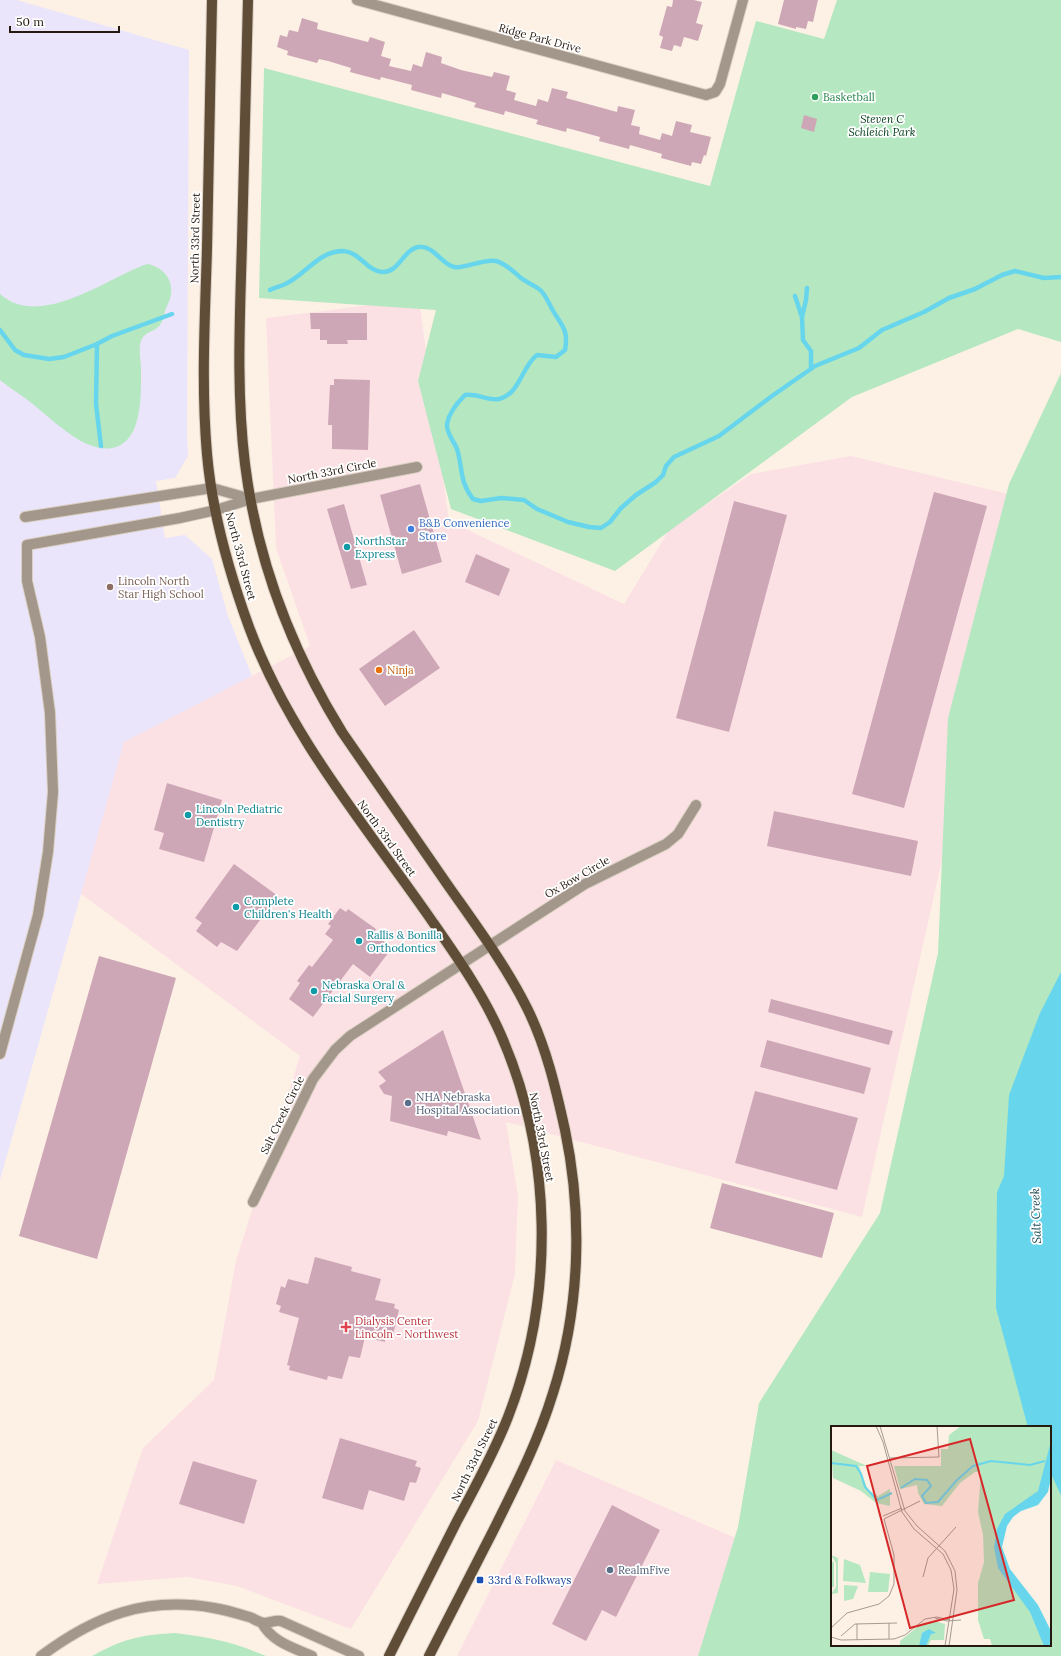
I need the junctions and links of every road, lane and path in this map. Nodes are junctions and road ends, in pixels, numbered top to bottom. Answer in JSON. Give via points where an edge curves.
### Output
{"nodes":[{"id":1,"x":212,"y":0,"type":"edge"},
{"id":2,"x":248,"y":0,"type":"edge"},
{"id":3,"x":357,"y":0,"type":"edge"},
{"id":4,"x":743,"y":0,"type":"edge"},
{"id":5,"x":417,"y":467,"type":"dead end"},
{"id":6,"x":212,"y":488,"type":"junction"},
{"id":7,"x":250,"y":499,"type":"junction"},
{"id":8,"x":216,"y":510,"type":"junction"},
{"id":9,"x":25,"y":517,"type":"dead end"},
{"id":10,"x":696,"y":805,"type":"dead end"},
{"id":11,"x":490,"y":945,"type":"junction"},
{"id":12,"x":462,"y":964,"type":"junction"},
{"id":13,"x":0,"y":1054,"type":"edge"},
{"id":14,"x":253,"y":1202,"type":"dead end"},
{"id":15,"x":262,"y":1623,"type":"junction"},
{"id":16,"x":41,"y":1656,"type":"edge"},
{"id":17,"x":312,"y":1656,"type":"edge"},
{"id":18,"x":359,"y":1656,"type":"edge"},
{"id":19,"x":389,"y":1656,"type":"edge"},
{"id":20,"x":429,"y":1656,"type":"edge"}],
"edges":[{"from":1,"to":6,"type":"main road","name":"North 33rd Street","via":[[204,352],[205,424]]},
{"from":2,"to":7,"type":"main road","name":"North 33rd Street","via":[[240,384]]},
{"from":3,"to":4,"type":"street","name":"Ridge Park Drive","via":[[706,95],[715,92],[720,84]]},
{"from":5,"to":7,"type":"street","name":"North 33rd Circle"},
{"from":6,"to":7,"type":"street","name":"North 33rd Circle"},
{"from":6,"to":8,"type":"main road","name":"North 33rd Street"},
{"from":6,"to":9,"type":"street"},
{"from":7,"to":8,"type":"street","name":"North 33rd Circle"},
{"from":7,"to":11,"type":"main road","name":"North 33rd Street","via":[[264,556],[289,631],[323,702]]},
{"from":8,"to":12,"type":"main road","name":"North 33rd Street","via":[[228,563],[250,632],[293,718],[323,768]]},
{"from":8,"to":13,"type":"street","name":"North 33rd Circle","via":[[27,545],[27,581],[40,637],[50,713],[53,792],[48,852],[38,915]]},
{"from":10,"to":11,"type":"street","name":"Ox Bow Circle","via":[[678,834],[666,844],[585,884]]},
{"from":11,"to":12,"type":"street","name":"Ox Bow Circle"},
{"from":11,"to":20,"type":"main road","name":"North 33rd Street","via":[[528,1010],[541,1042],[562,1114],[575,1190],[577,1228],[574,1283],[563,1353],[554,1391],[539,1433]]},
{"from":12,"to":14,"type":"street","name":"Salt Creek Circle","via":[[362,1027],[335,1050],[307,1089]]},
{"from":12,"to":19,"type":"main road","name":"North 33rd Street","via":[[500,1032],[528,1121],[541,1205],[540,1283],[521,1380],[507,1419]]},
{"from":15,"to":16,"type":"street","via":[[234,1612],[206,1606],[148,1606],[97,1621],[76,1631]]},
{"from":15,"to":17,"type":"street","via":[[274,1638]]},
{"from":15,"to":18,"type":"street","via":[[275,1620],[288,1624]]}]}
